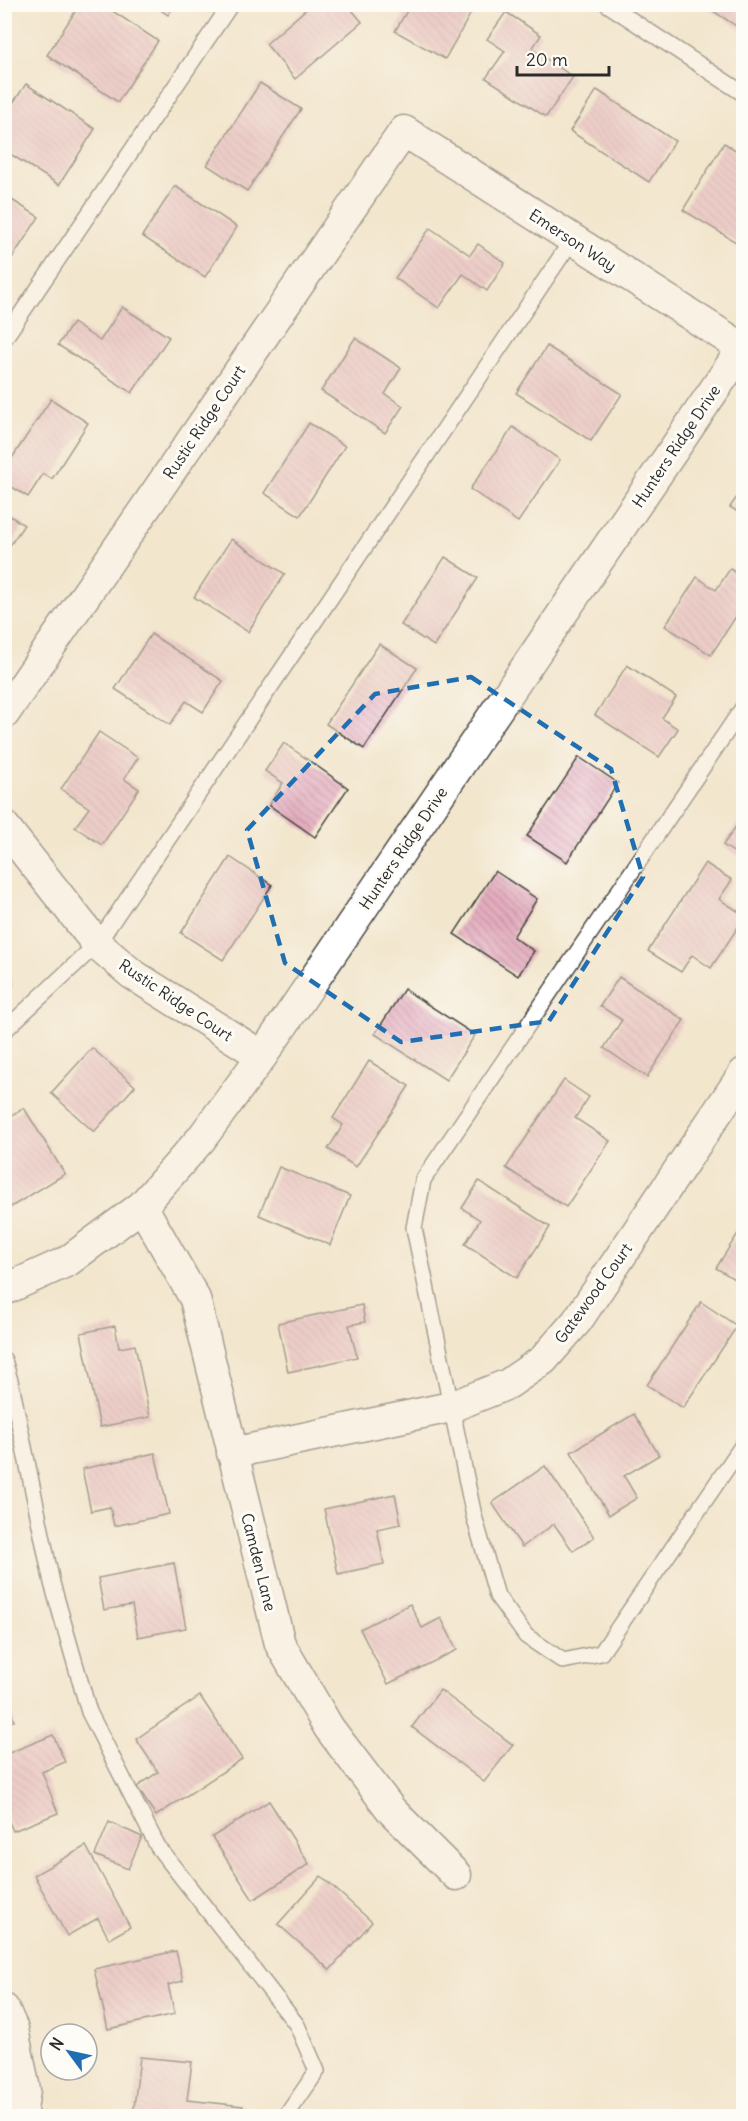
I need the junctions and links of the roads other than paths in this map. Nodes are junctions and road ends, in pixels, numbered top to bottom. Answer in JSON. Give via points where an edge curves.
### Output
{"nodes":[{"id":1,"x":231,"y":4,"type":"edge"},
{"id":2,"x":607,"y":4,"type":"edge"},
{"id":3,"x":744,"y":94,"type":"edge"},
{"id":4,"x":404,"y":131,"type":"joint"},
{"id":5,"x":572,"y":240,"type":"junction"},
{"id":6,"x":4,"y":339,"type":"edge"},
{"id":7,"x":743,"y":348,"type":"edge"},
{"id":8,"x":744,"y":706,"type":"edge"},
{"id":9,"x":4,"y":714,"type":"edge"},
{"id":10,"x":4,"y":826,"type":"edge"},
{"id":11,"x":98,"y":944,"type":"junction"},
{"id":12,"x":4,"y":1031,"type":"edge"},
{"id":13,"x":262,"y":1056,"type":"junction"},
{"id":14,"x":744,"y":1073,"type":"edge"},
{"id":15,"x":142,"y":1206,"type":"junction"},
{"id":16,"x":4,"y":1290,"type":"edge"},
{"id":17,"x":4,"y":1360,"type":"edge"},
{"id":18,"x":451,"y":1407,"type":"junction"},
{"id":19,"x":744,"y":1443,"type":"edge"},
{"id":20,"x":232,"y":1453,"type":"junction"},
{"id":21,"x":456,"y":1875,"type":"dead end"},
{"id":22,"x":4,"y":2009,"type":"edge"},
{"id":23,"x":21,"y":2116,"type":"edge"},
{"id":24,"x":286,"y":2116,"type":"edge"}],
"edges":[{"from":1,"to":6,"type":"lane"},
{"from":2,"to":3,"type":"lane"},
{"from":4,"to":5,"type":"street","name":"Emerson Way"},
{"from":4,"to":9,"type":"street","name":"Rustic Ridge Court"},
{"from":5,"to":7,"type":"street","name":"Emerson Way"},
{"from":5,"to":11,"type":"lane"},
{"from":7,"to":13,"type":"street","name":"Hunters Ridge Drive"},
{"from":8,"to":18,"type":"lane","via":[[423,1180],[414,1228]]},
{"from":10,"to":11,"type":"street","name":"Rustic Ridge Court"},
{"from":11,"to":12,"type":"lane"},
{"from":11,"to":13,"type":"street","name":"Rustic Ridge Court","via":[[132,974]]},
{"from":13,"to":15,"type":"street","name":"Hunters Ridge Drive","via":[[201,1139]]},
{"from":14,"to":18,"type":"street","name":"Gatewood Court","via":[[577,1321],[543,1360],[508,1384]]},
{"from":15,"to":16,"type":"street","name":"Hunters Ridge Drive","via":[[68,1261]]},
{"from":15,"to":20,"type":"street","name":"Camden Lane","via":[[195,1299]]},
{"from":17,"to":24,"type":"lane","via":[[52,1583],[89,1712],[159,1847],[297,2025],[317,2071]]},
{"from":18,"to":19,"type":"lane","via":[[474,1516],[497,1596],[526,1636],[563,1661],[602,1653]]},
{"from":18,"to":20,"type":"street","name":"Gatewood Court"},
{"from":20,"to":21,"type":"street","name":"Camden Lane","via":[[280,1644],[328,1728],[392,1811]]},
{"from":22,"to":23,"type":"street","via":[[13,2029],[25,2090]]}]}
